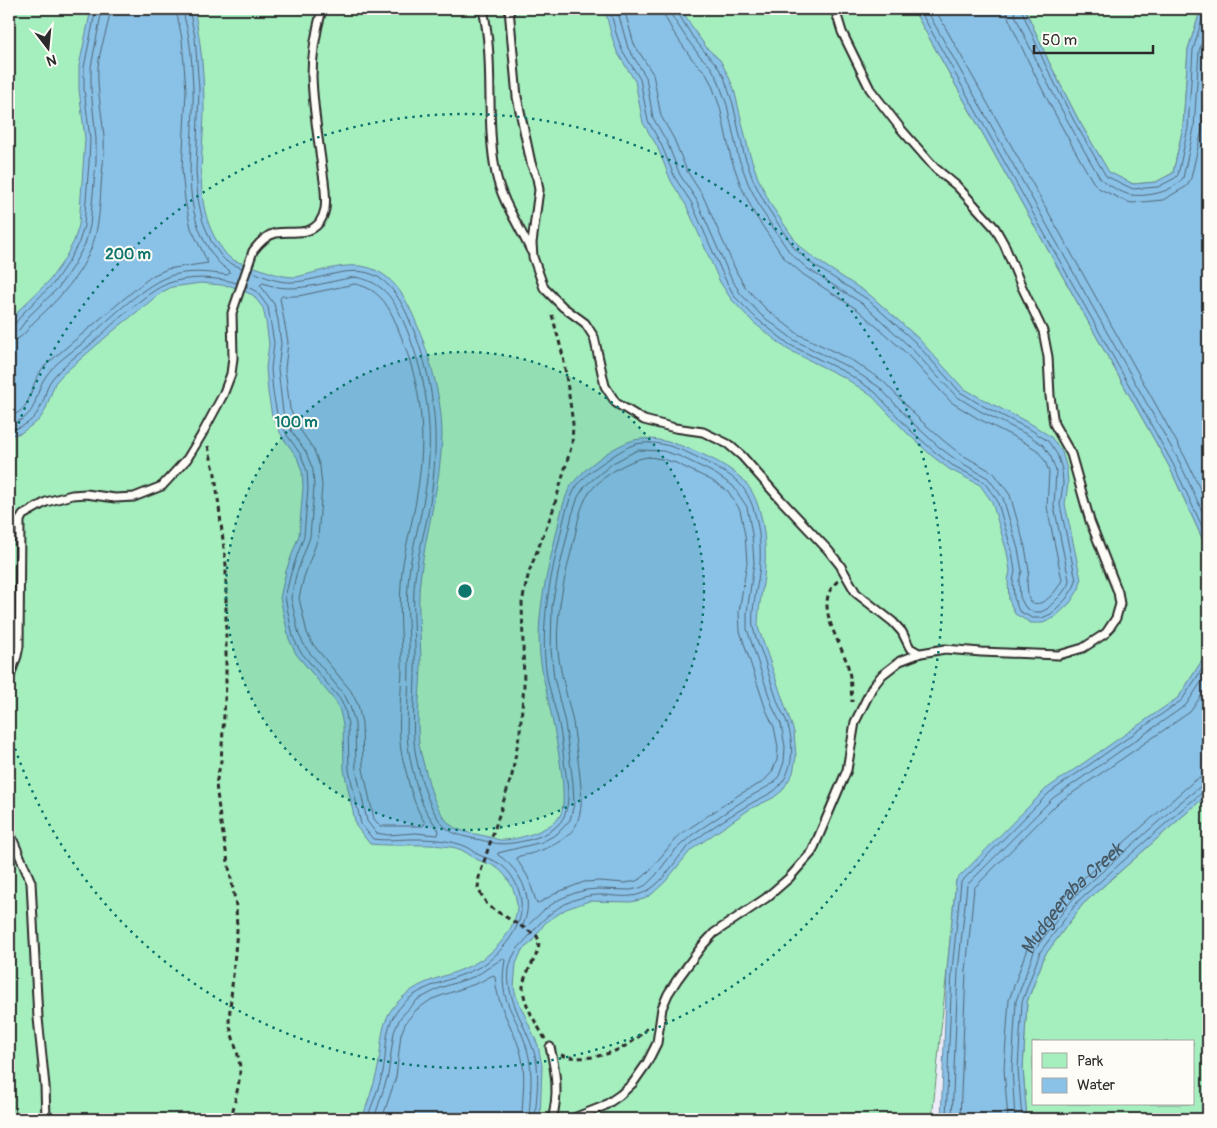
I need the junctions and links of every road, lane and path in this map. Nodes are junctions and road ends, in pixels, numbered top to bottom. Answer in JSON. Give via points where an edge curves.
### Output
{"nodes":[{"id":1,"x":322,"y":9,"type":"edge"},
{"id":2,"x":483,"y":9,"type":"edge"},
{"id":3,"x":509,"y":9,"type":"edge"},
{"id":4,"x":834,"y":9,"type":"edge"},
{"id":5,"x":533,"y":256,"type":"junction"},
{"id":6,"x":544,"y":288,"type":"junction"},
{"id":7,"x":205,"y":428,"type":"junction"},
{"id":8,"x":20,"y":520,"type":"junction"},
{"id":9,"x":9,"y":530,"type":"edge"},
{"id":10,"x":844,"y":573,"type":"junction"},
{"id":11,"x":919,"y":653,"type":"junction"},
{"id":12,"x":9,"y":679,"type":"edge"},
{"id":13,"x":852,"y":708,"type":"dead end"},
{"id":14,"x":9,"y":831,"type":"edge"},
{"id":15,"x":650,"y":1025,"type":"dead end"},
{"id":16,"x":550,"y":1047,"type":"junction"},
{"id":17,"x":46,"y":1119,"type":"edge"},
{"id":18,"x":232,"y":1119,"type":"edge"},
{"id":19,"x":552,"y":1119,"type":"edge"},
{"id":20,"x":571,"y":1119,"type":"edge"}],
"edges":[{"from":1,"to":7,"type":"lane","via":[[313,51],[312,78],[325,189],[324,216],[307,232],[275,234],[259,243],[253,251],[232,313],[231,374]]},
{"from":2,"to":5,"type":"lane","via":[[496,176],[502,195]]},
{"from":3,"to":5,"type":"lane","via":[[517,97],[539,190]]},
{"from":4,"to":11,"type":"lane","via":[[870,89],[929,161],[995,228],[1004,244],[1044,331],[1054,424],[1071,454],[1090,521],[1120,604],[1106,633],[1083,648],[1059,655],[945,649]]},
{"from":5,"to":6,"type":"lane"},
{"from":6,"to":10,"type":"lane","via":[[585,324],[594,337],[605,386],[616,404],[644,420],[703,432],[728,444],[828,550]]},
{"from":6,"to":16,"type":"path","via":[[563,356],[573,424],[572,444],[522,602],[524,684],[520,731],[512,775],[478,889],[488,906],[538,936],[540,947],[524,978],[523,989],[531,1013]]},
{"from":7,"to":8,"type":"lane","via":[[187,459],[162,486],[134,497],[72,495],[46,502]]},
{"from":7,"to":18,"type":"path","via":[[215,474],[226,565],[226,684],[216,784],[236,906],[229,1020],[240,1071]]},
{"from":8,"to":9,"type":"lane"},
{"from":8,"to":12,"type":"lane","via":[[19,646]]},
{"from":10,"to":11,"type":"lane","via":[[856,594],[892,622],[902,632],[910,648]]},
{"from":10,"to":13,"type":"path","via":[[828,594],[827,604],[848,665]]},
{"from":11,"to":20,"type":"lane","via":[[900,661],[872,688],[855,722],[848,770],[812,852],[766,898],[714,933],[702,946],[668,994],[662,1008],[657,1043],[632,1083],[604,1106]]},
{"from":14,"to":17,"type":"lane","via":[[31,882]]},
{"from":15,"to":16,"type":"path","via":[[632,1042],[609,1053],[575,1058],[563,1056]]},
{"from":16,"to":19,"type":"lane","via":[[556,1080]]}]}
